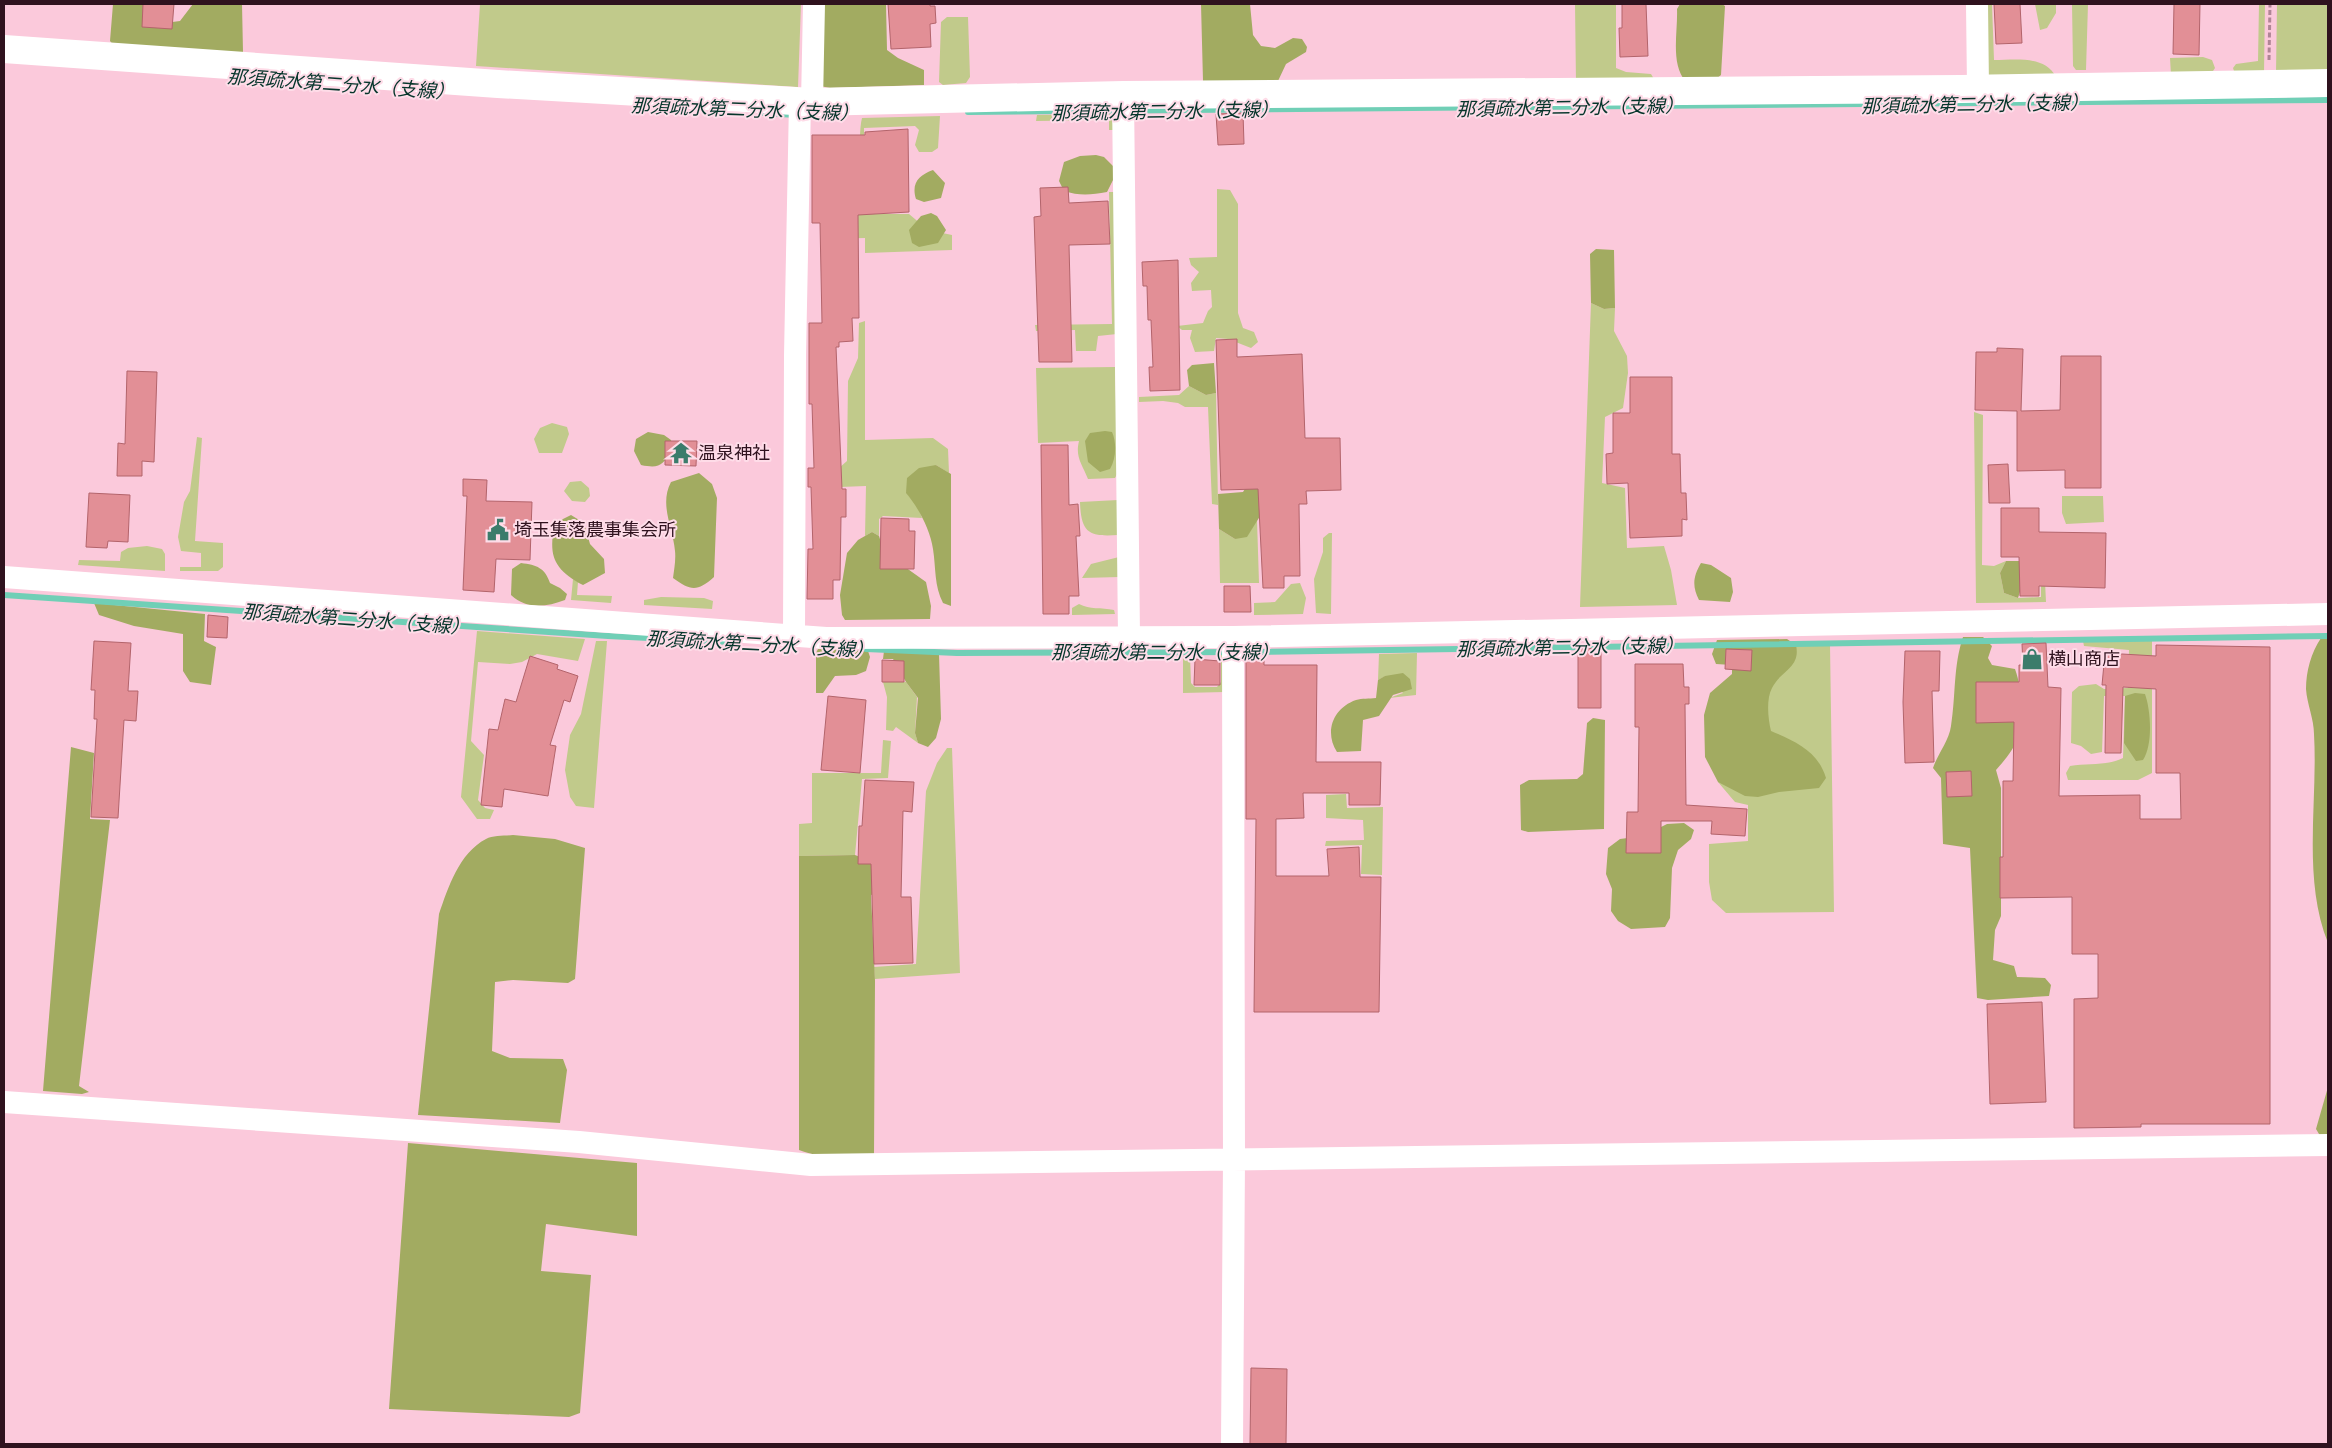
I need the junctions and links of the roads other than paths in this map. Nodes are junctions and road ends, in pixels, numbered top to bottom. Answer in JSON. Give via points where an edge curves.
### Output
{"nodes":[{"id":1,"x":814,"y":4,"type":"edge"},
{"id":2,"x":1977,"y":4,"type":"edge"},
{"id":3,"x":4,"y":50,"type":"edge"},
{"id":4,"x":2328,"y":83,"type":"edge"},
{"id":5,"x":1978,"y":88,"type":"junction"},
{"id":6,"x":1123,"y":95,"type":"junction"},
{"id":7,"x":806,"y":102,"type":"junction"},
{"id":8,"x":4,"y":577,"type":"edge"},
{"id":9,"x":2328,"y":614,"type":"edge"},
{"id":10,"x":794,"y":636,"type":"junction"},
{"id":11,"x":1129,"y":637,"type":"junction"},
{"id":12,"x":1233,"y":637,"type":"junction"},
{"id":13,"x":4,"y":1102,"type":"edge"},
{"id":14,"x":2328,"y":1145,"type":"edge"},
{"id":15,"x":1234,"y":1160,"type":"junction"},
{"id":16,"x":1232,"y":1444,"type":"edge"}],
"edges":[{"from":1,"to":7,"type":"street"},
{"from":2,"to":5,"type":"street"},
{"from":3,"to":7,"type":"street"},
{"from":4,"to":5,"type":"street"},
{"from":5,"to":6,"type":"street"},
{"from":6,"to":7,"type":"street"},
{"from":6,"to":11,"type":"street"},
{"from":7,"to":10,"type":"street","via":[[795,356]]},
{"from":8,"to":10,"type":"street"},
{"from":9,"to":12,"type":"street"},
{"from":10,"to":11,"type":"street"},
{"from":11,"to":12,"type":"street"},
{"from":12,"to":15,"type":"street"},
{"from":13,"to":15,"type":"street","via":[[579,1142],[811,1165]]},
{"from":14,"to":15,"type":"street"},
{"from":15,"to":16,"type":"street"}]}
